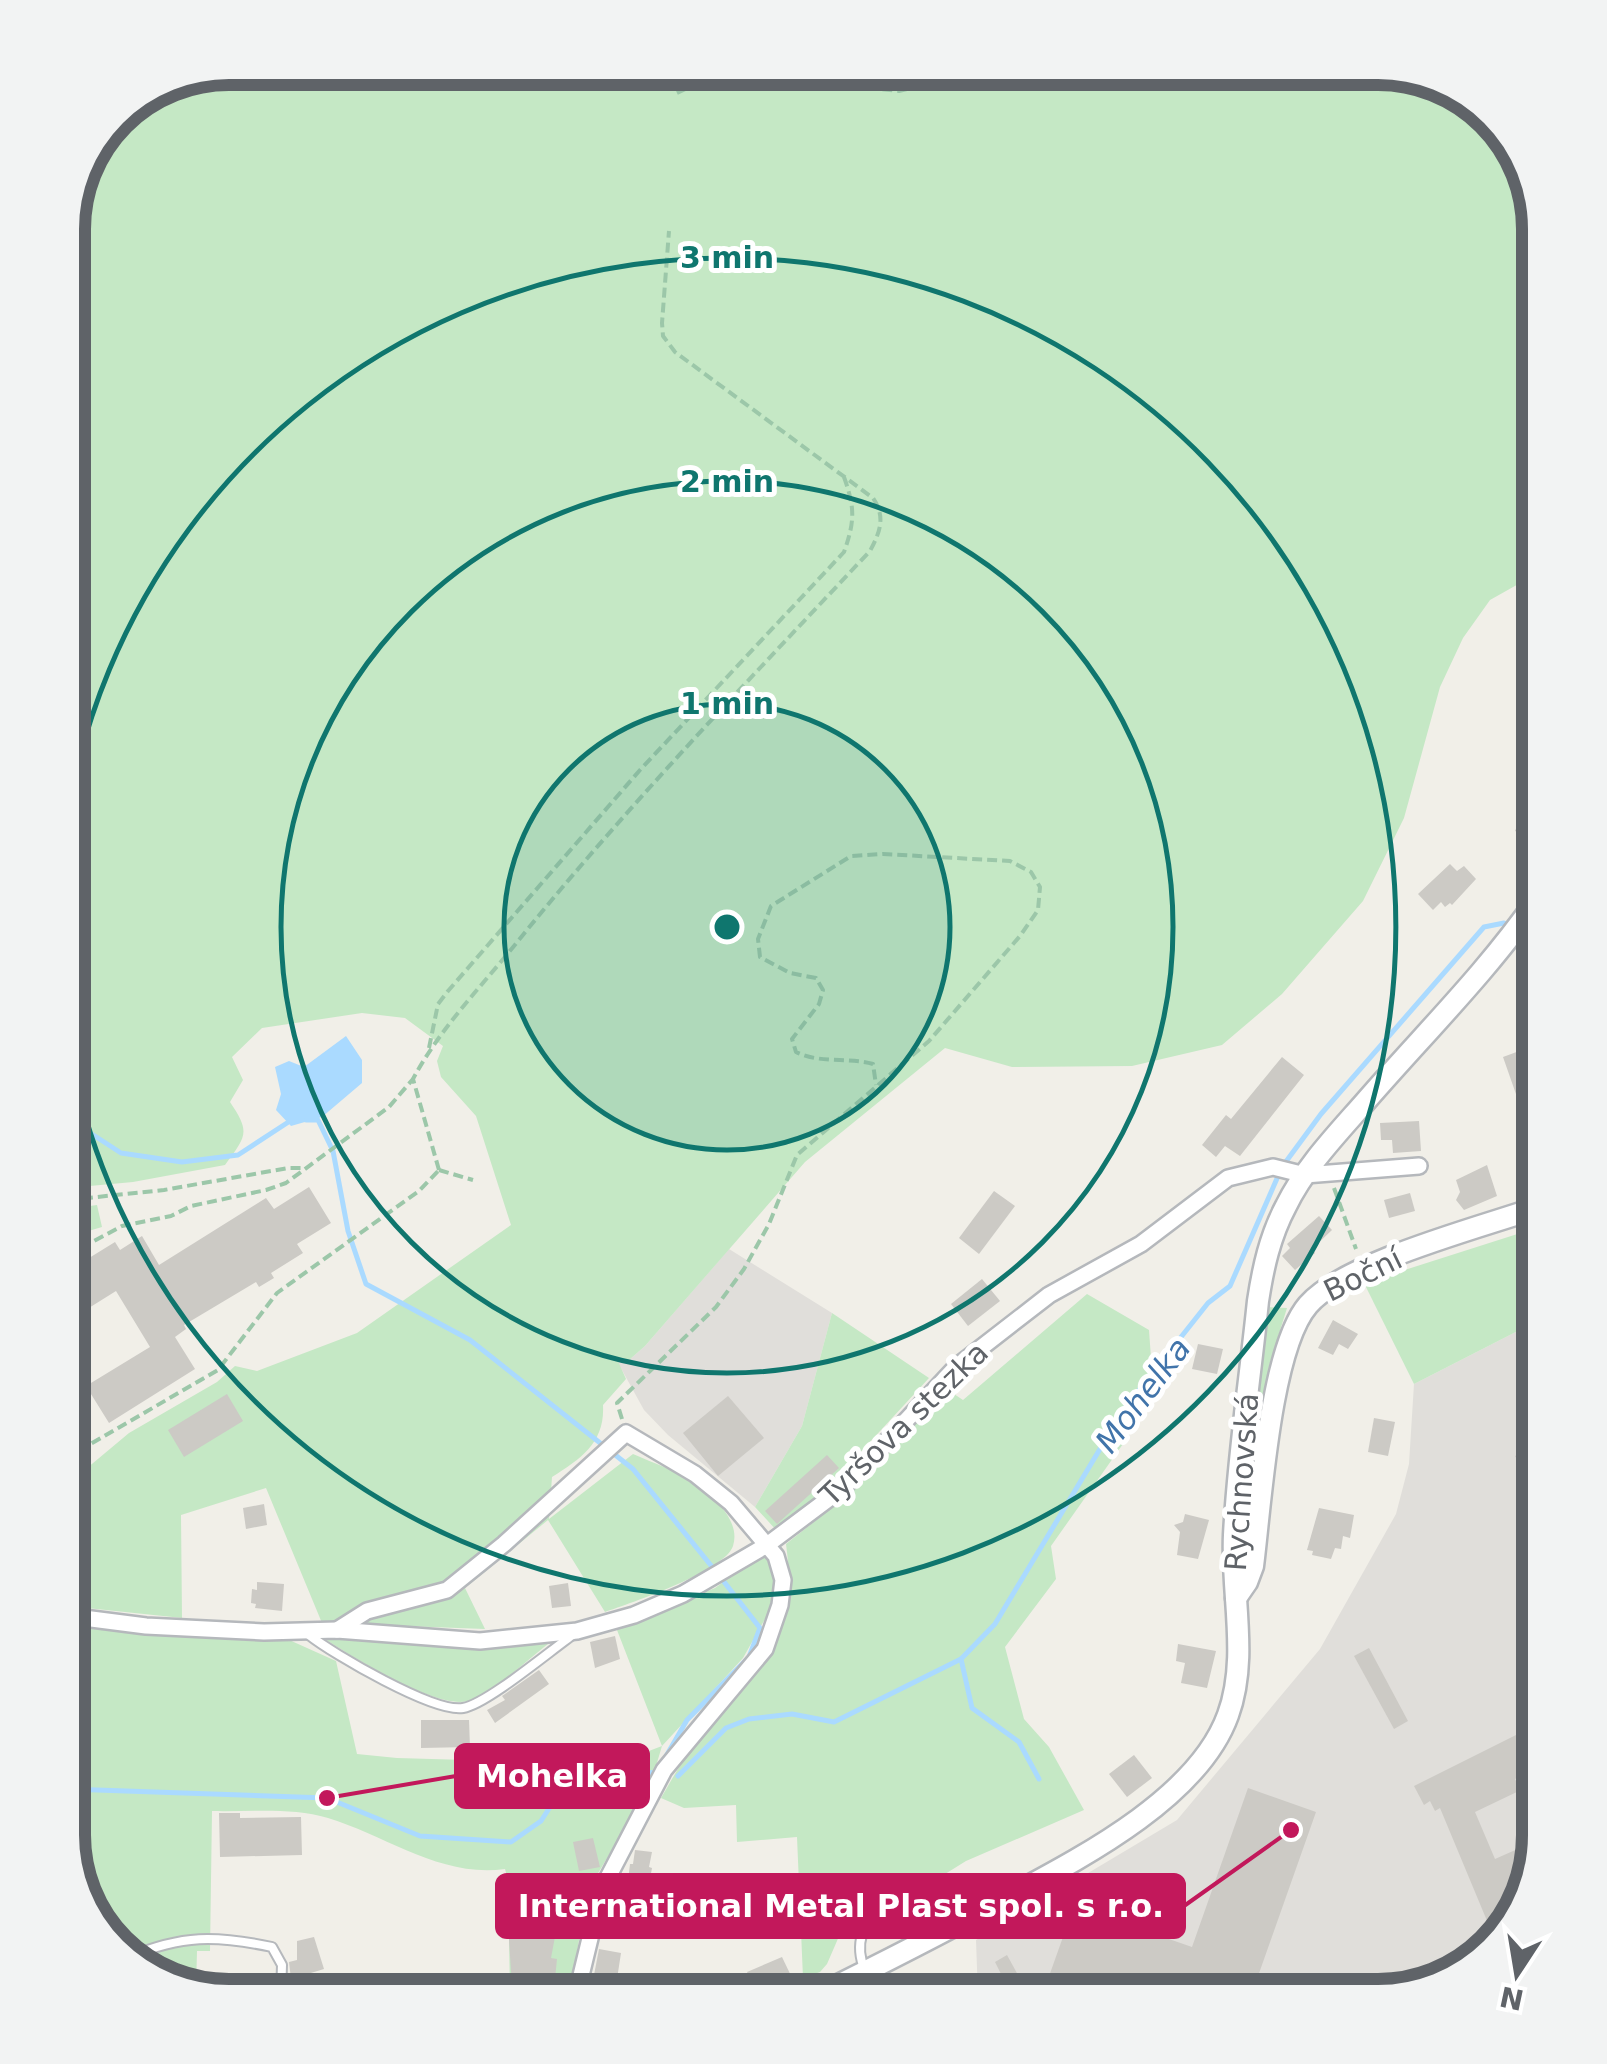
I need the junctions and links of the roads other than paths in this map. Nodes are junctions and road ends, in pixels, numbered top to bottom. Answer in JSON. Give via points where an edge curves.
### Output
{"nodes":[{"id":1,"x":1522,"y":921,"type":"edge"},
{"id":2,"x":1420,"y":1166,"type":"dead end"},
{"id":3,"x":1298,"y":1174,"type":"junction"},
{"id":4,"x":1522,"y":1213,"type":"edge"},
{"id":5,"x":767,"y":1545,"type":"junction"},
{"id":6,"x":1236,"y":1598,"type":"junction"},
{"id":7,"x":85,"y":1618,"type":"edge"},
{"id":8,"x":304,"y":1630,"type":"junction"},
{"id":9,"x":337,"y":1630,"type":"junction"},
{"id":10,"x":577,"y":1632,"type":"junction"},
{"id":11,"x":940,"y":1934,"type":"junction"},
{"id":12,"x":144,"y":1951,"type":"edge"},
{"id":13,"x":865,"y":1972,"type":"junction"},
{"id":14,"x":282,"y":1979,"type":"edge"},
{"id":15,"x":580,"y":1979,"type":"edge"},
{"id":16,"x":851,"y":1979,"type":"edge"}],
"edges":[{"from":1,"to":3,"type":"street","name":"Rychnovská"},
{"from":2,"to":3,"type":"street","name":"Tyršova stezka"},
{"from":3,"to":5,"type":"street","name":"Tyršova stezka","via":[[1273,1166],[1228,1178],[1141,1244],[1049,1295],[955,1368],[843,1488]]},
{"from":3,"to":6,"type":"street","name":"Rychnovská","via":[[1264,1264],[1234,1534]]},
{"from":4,"to":6,"type":"street","name":"Boční","via":[[1366,1267],[1308,1304],[1291,1329],[1280,1368],[1252,1566]]},
{"from":5,"to":9,"type":"street","via":[[695,1474],[626,1433],[447,1590],[367,1611]]},
{"from":5,"to":10,"type":"street","name":"Tyršova stezka","via":[[683,1594]]},
{"from":5,"to":15,"type":"street","via":[[783,1580],[765,1648],[664,1770],[602,1889]]},
{"from":6,"to":11,"type":"street","name":"Rychnovská","via":[[1234,1698],[1205,1756],[1111,1838]]},
{"from":7,"to":8,"type":"street","name":"Tyršova stezka"},
{"from":8,"to":9,"type":"street","name":"Tyršova stezka"},
{"from":8,"to":10,"type":"lane","via":[[382,1678],[456,1708],[476,1704]]},
{"from":9,"to":10,"type":"street","name":"Tyršova stezka","via":[[480,1641]]},
{"from":11,"to":13,"type":"street","name":"Rychnovská"},
{"from":11,"to":13,"type":"lane","via":[[914,1910],[874,1914],[860,1940]]},
{"from":12,"to":14,"type":"lane","via":[[179,1938],[245,1941],[272,1947]]},
{"from":13,"to":16,"type":"street","name":"Rychnovská"}]}
